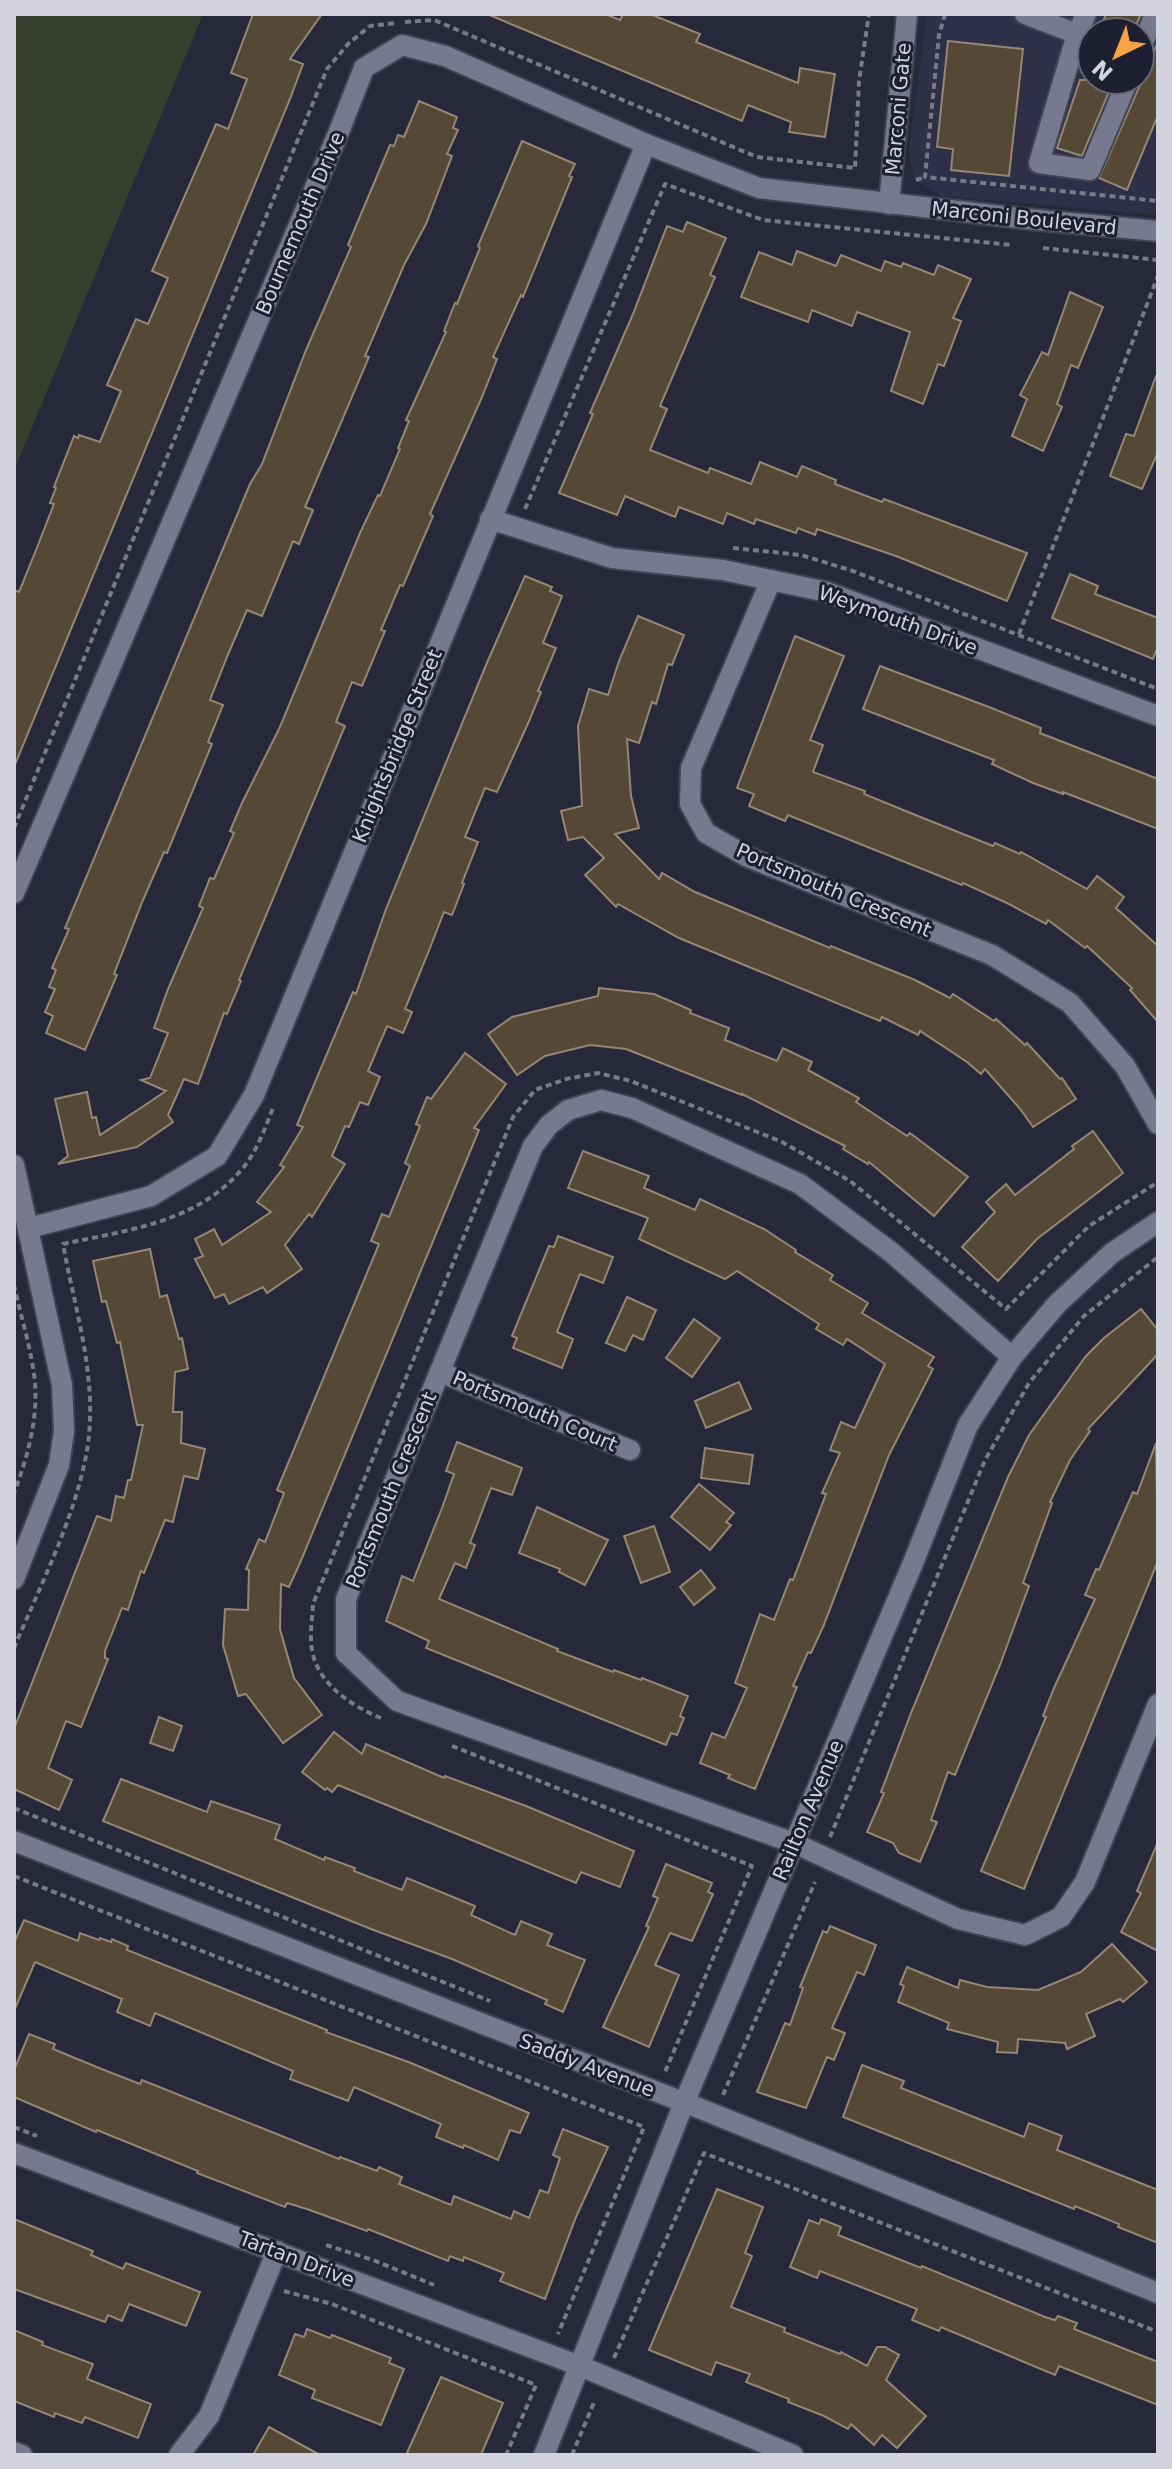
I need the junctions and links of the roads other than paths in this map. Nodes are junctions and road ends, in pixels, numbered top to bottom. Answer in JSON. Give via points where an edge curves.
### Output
{"nodes":[{"id":1,"x":907,"y":14,"type":"edge"},
{"id":2,"x":1025,"y":14,"type":"edge"},
{"id":3,"x":1076,"y":34,"type":"edge"},
{"id":4,"x":1076,"y":37,"type":"edge"},
{"id":5,"x":1121,"y":96,"type":"edge"},
{"id":6,"x":646,"y":144,"type":"junction"},
{"id":7,"x":889,"y":204,"type":"junction"},
{"id":8,"x":1158,"y":231,"type":"edge"},
{"id":9,"x":490,"y":519,"type":"junction"},
{"id":10,"x":771,"y":580,"type":"junction"},
{"id":11,"x":1158,"y":716,"type":"edge"},
{"id":12,"x":14,"y":893,"type":"edge"},
{"id":13,"x":1158,"y":1124,"type":"edge"},
{"id":14,"x":14,"y":1165,"type":"edge"},
{"id":15,"x":1158,"y":1222,"type":"edge"},
{"id":16,"x":29,"y":1228,"type":"junction"},
{"id":17,"x":1012,"y":1357,"type":"junction"},
{"id":18,"x":440,"y":1372,"type":"junction"},
{"id":19,"x":630,"y":1450,"type":"dead end"},
{"id":20,"x":14,"y":1579,"type":"edge"},
{"id":21,"x":1158,"y":1704,"type":"edge"},
{"id":22,"x":14,"y":1841,"type":"edge"},
{"id":23,"x":794,"y":1843,"type":"junction"},
{"id":24,"x":684,"y":2103,"type":"junction"},
{"id":25,"x":14,"y":2153,"type":"edge"},
{"id":26,"x":277,"y":2251,"type":"junction"},
{"id":27,"x":1158,"y":2293,"type":"edge"},
{"id":28,"x":580,"y":2366,"type":"junction"},
{"id":29,"x":14,"y":2452,"type":"edge"},
{"id":30,"x":22,"y":2455,"type":"edge"},
{"id":31,"x":179,"y":2455,"type":"edge"},
{"id":32,"x":544,"y":2455,"type":"edge"},
{"id":33,"x":793,"y":2455,"type":"edge"}],
"edges":[{"from":1,"to":7,"type":"street","name":"Marconi Gate"},
{"from":2,"to":3,"type":"street"},
{"from":4,"to":5,"type":"street","via":[[1039,163],[1090,170]]},
{"from":6,"to":7,"type":"street","name":"Bournemouth Drive","via":[[759,188]]},
{"from":6,"to":9,"type":"street","name":"Knightsbridge Street"},
{"from":6,"to":12,"type":"street","name":"Bournemouth Drive","via":[[445,56],[402,45],[364,68]]},
{"from":7,"to":8,"type":"street","name":"Marconi Boulevard"},
{"from":9,"to":10,"type":"street","name":"Weymouth Drive","via":[[612,558]]},
{"from":9,"to":16,"type":"street","name":"Knightsbridge Street","via":[[254,1095],[217,1156],[151,1196]]},
{"from":10,"to":11,"type":"street","name":"Weymouth Drive","via":[[827,592]]},
{"from":10,"to":13,"type":"street","name":"Portsmouth Crescent","via":[[691,768],[690,804],[706,833],[748,857],[992,955],[1070,1003],[1125,1066]]},
{"from":14,"to":16,"type":"street"},
{"from":15,"to":17,"type":"street","name":"Railton Avenue","via":[[1112,1253],[1057,1304]]},
{"from":16,"to":20,"type":"street","via":[[62,1385],[64,1431],[59,1465]]},
{"from":17,"to":18,"type":"street","name":"Portsmouth Crescent","via":[[891,1252],[800,1184],[632,1108],[601,1100],[568,1110],[533,1146]]},
{"from":17,"to":23,"type":"street","name":"Railton Avenue","via":[[968,1425]]},
{"from":18,"to":19,"type":"street","name":"Portsmouth Court"},
{"from":18,"to":23,"type":"street","name":"Portsmouth Crescent","via":[[346,1599],[346,1653],[397,1701]]},
{"from":21,"to":23,"type":"street","name":"Portsmouth Crescent","via":[[1085,1882],[1061,1917],[1025,1935],[958,1919]]},
{"from":22,"to":24,"type":"street","name":"Saddy Avenue"},
{"from":23,"to":24,"type":"street","name":"Railton Avenue"},
{"from":24,"to":27,"type":"street","name":"Saddy Avenue"},
{"from":24,"to":28,"type":"street","name":"Railton Avenue"},
{"from":25,"to":26,"type":"street","name":"Tartan Drive"},
{"from":26,"to":28,"type":"street","name":"Tartan Drive"},
{"from":26,"to":31,"type":"street","via":[[209,2416]]},
{"from":28,"to":32,"type":"street","name":"Railton Avenue"},
{"from":28,"to":33,"type":"street","name":"Tartan Drive"},
{"from":29,"to":30,"type":"street"}]}
